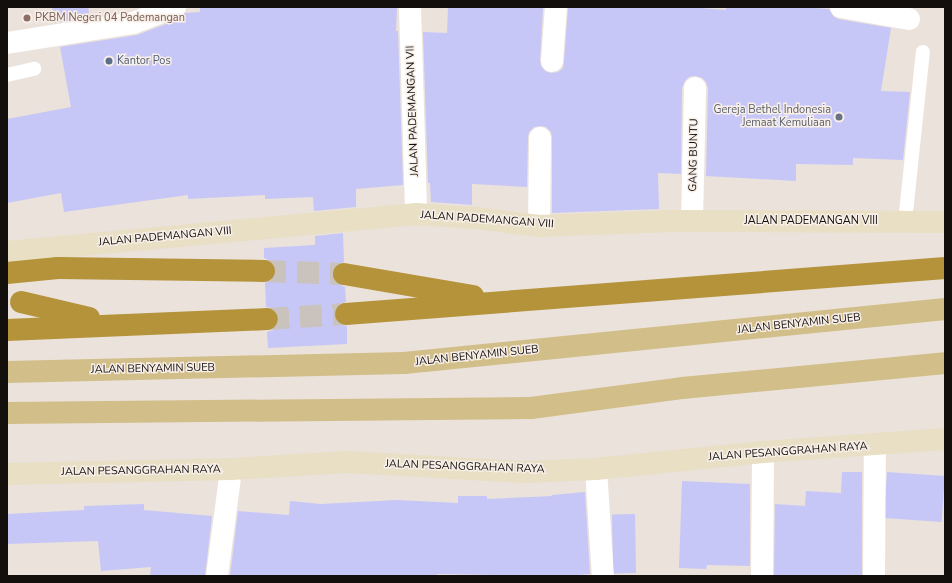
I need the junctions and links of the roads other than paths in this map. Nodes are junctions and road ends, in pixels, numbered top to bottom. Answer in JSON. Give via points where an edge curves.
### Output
{"nodes":[{"id":1,"x":176,"y":7,"type":"edge"},
{"id":2,"x":410,"y":7,"type":"edge"},
{"id":3,"x":556,"y":7,"type":"edge"},
{"id":4,"x":841,"y":7,"type":"edge"},
{"id":5,"x":909,"y":19,"type":"dead end"},
{"id":6,"x":7,"y":43,"type":"edge"},
{"id":7,"x":923,"y":52,"type":"dead end"},
{"id":8,"x":552,"y":61,"type":"dead end"},
{"id":9,"x":34,"y":69,"type":"dead end"},
{"id":10,"x":7,"y":75,"type":"edge"},
{"id":11,"x":695,"y":88,"type":"dead end"},
{"id":12,"x":540,"y":138,"type":"dead end"},
{"id":13,"x":416,"y":214,"type":"junction"},
{"id":14,"x":692,"y":221,"type":"junction"},
{"id":15,"x":905,"y":222,"type":"junction"},
{"id":16,"x":945,"y":222,"type":"edge"},
{"id":17,"x":539,"y":226,"type":"junction"},
{"id":18,"x":7,"y":252,"type":"edge"},
{"id":19,"x":945,"y":268,"type":"edge"},
{"id":20,"x":264,"y":271,"type":"tunnel mouth"},
{"id":21,"x":7,"y":273,"type":"edge"},
{"id":22,"x":344,"y":274,"type":"tunnel mouth"},
{"id":23,"x":508,"y":301,"type":"junction"},
{"id":24,"x":21,"y":302,"type":"dead end"},
{"id":25,"x":945,"y":309,"type":"edge"},
{"id":26,"x":346,"y":314,"type":"tunnel mouth"},
{"id":27,"x":267,"y":319,"type":"tunnel mouth"},
{"id":28,"x":117,"y":325,"type":"junction"},
{"id":29,"x":7,"y":330,"type":"edge"},
{"id":30,"x":945,"y":363,"type":"edge"},
{"id":31,"x":7,"y":372,"type":"edge"},
{"id":32,"x":7,"y":413,"type":"edge"},
{"id":33,"x":945,"y":440,"type":"edge"},
{"id":34,"x":875,"y":445,"type":"junction"},
{"id":35,"x":763,"y":452,"type":"junction"},
{"id":36,"x":231,"y":469,"type":"junction"},
{"id":37,"x":596,"y":469,"type":"junction"},
{"id":38,"x":7,"y":474,"type":"edge"},
{"id":39,"x":218,"y":576,"type":"edge"},
{"id":40,"x":603,"y":576,"type":"edge"},
{"id":41,"x":762,"y":576,"type":"edge"},
{"id":42,"x":874,"y":576,"type":"edge"}],
"edges":[{"from":1,"to":6,"type":"street","via":[[133,24]]},
{"from":2,"to":13,"type":"street","name":"JALAN PADEMANGAN VII"},
{"from":3,"to":8,"type":"street"},
{"from":4,"to":5,"type":"street"},
{"from":7,"to":15,"type":"lane"},
{"from":9,"to":10,"type":"lane"},
{"from":11,"to":14,"type":"street","name":"GANG BUNTU"},
{"from":12,"to":17,"type":"street"},
{"from":13,"to":17,"type":"main road","name":"JALAN PADEMANGAN VIII"},
{"from":13,"to":18,"type":"main road","name":"JALAN PADEMANGAN VIII"},
{"from":14,"to":15,"type":"main road","name":"JALAN PADEMANGAN VIII"},
{"from":14,"to":17,"type":"main road","name":"JALAN PADEMANGAN VIII"},
{"from":15,"to":16,"type":"main road","name":"JALAN PADEMANGAN VIII"},
{"from":19,"to":23,"type":"highway"},
{"from":20,"to":21,"type":"highway","via":[[58,268]]},
{"from":22,"to":23,"type":"highway"},
{"from":23,"to":26,"type":"highway"},
{"from":24,"to":28,"type":"highway"},
{"from":25,"to":31,"type":"main road","name":"JALAN BENYAMIN SUEB","via":[[404,363]]},
{"from":27,"to":28,"type":"highway"},
{"from":28,"to":29,"type":"highway"},
{"from":30,"to":32,"type":"main road","via":[[682,388],[531,408]]},
{"from":33,"to":34,"type":"main road","name":"JALAN PESANGGRAHAN RAYA"},
{"from":34,"to":35,"type":"main road","name":"JALAN PESANGGRAHAN RAYA"},
{"from":34,"to":42,"type":"street"},
{"from":35,"to":37,"type":"main road","name":"JALAN PESANGGRAHAN RAYA"},
{"from":35,"to":41,"type":"street"},
{"from":36,"to":37,"type":"main road","name":"JALAN PESANGGRAHAN RAYA","via":[[348,462],[524,472]]},
{"from":36,"to":38,"type":"main road","name":"JALAN PESANGGRAHAN RAYA"},
{"from":36,"to":39,"type":"street"},
{"from":37,"to":40,"type":"street"}]}
